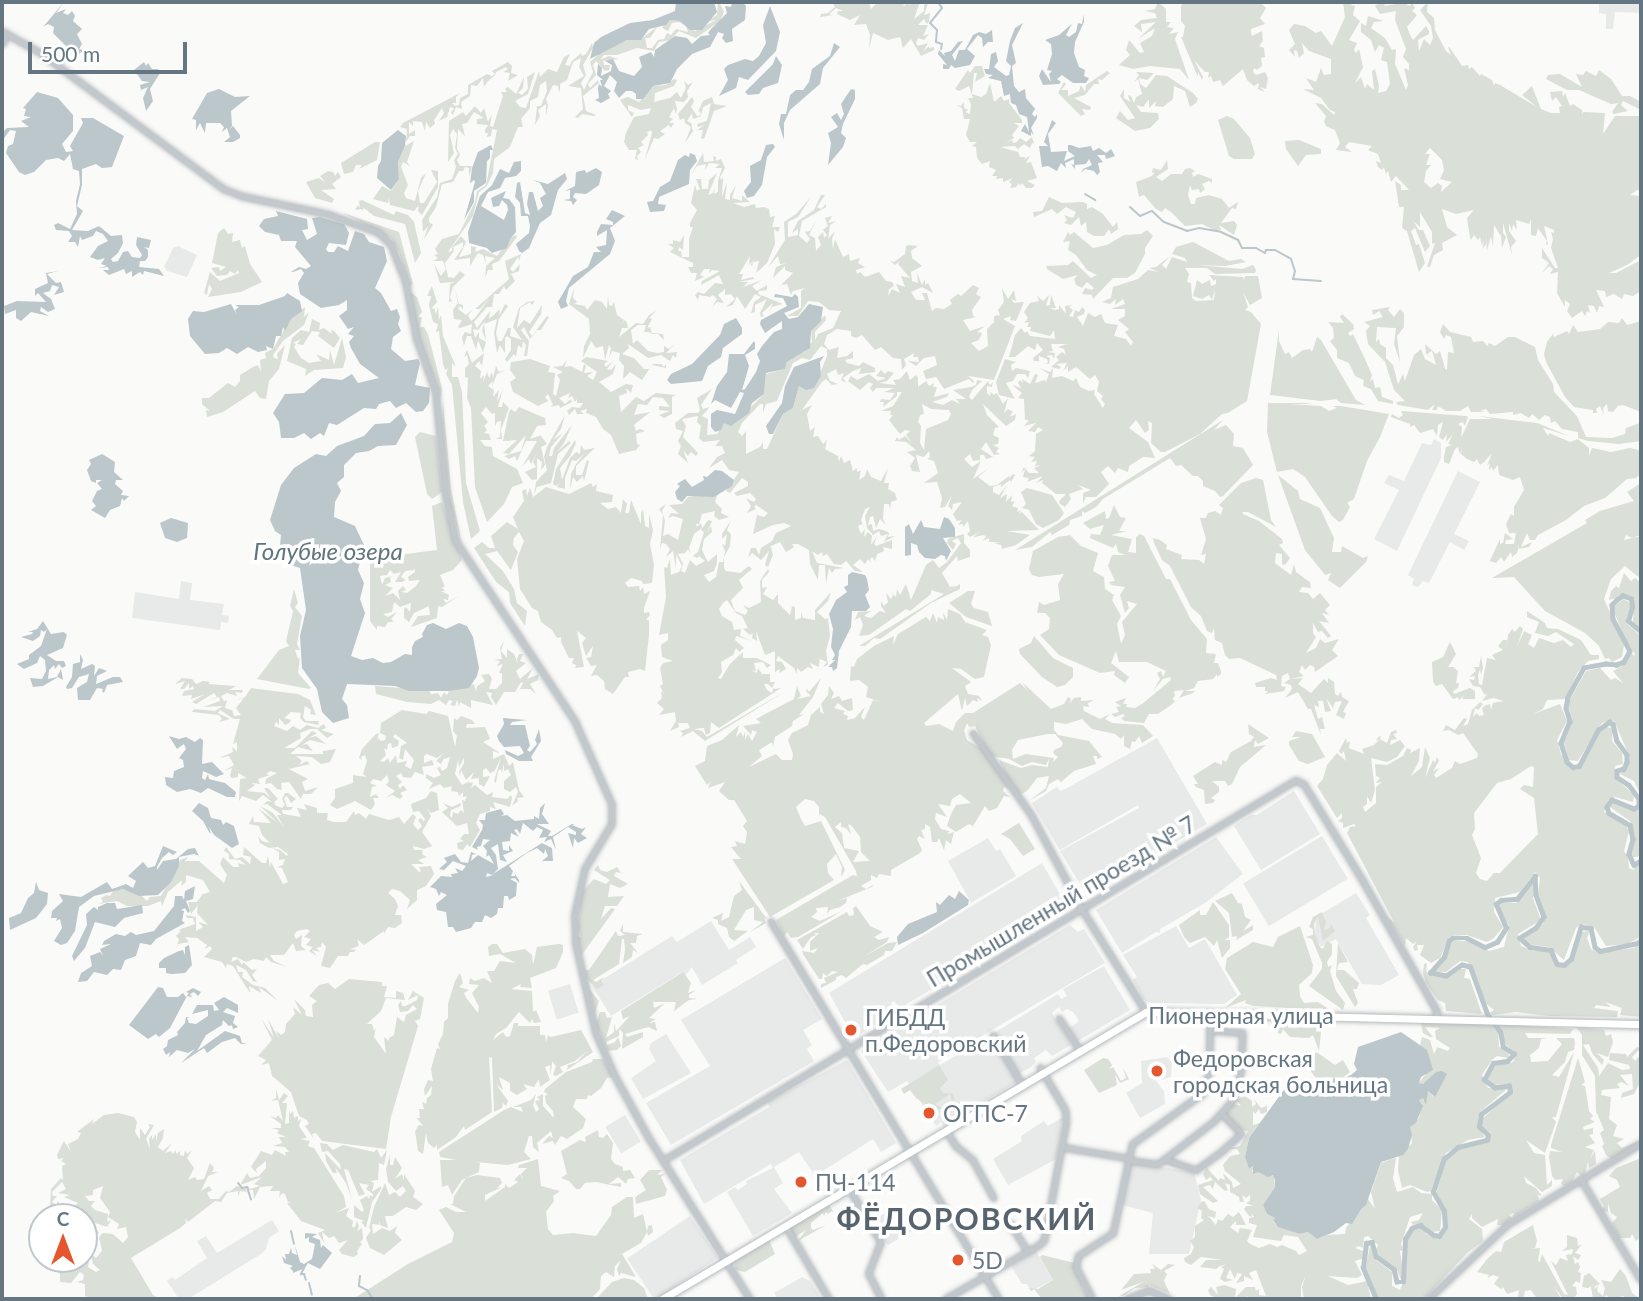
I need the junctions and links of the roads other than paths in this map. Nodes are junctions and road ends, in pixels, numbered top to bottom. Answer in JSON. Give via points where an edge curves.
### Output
{"nodes":[{"id":1,"x":5,"y":33,"type":"edge"},
{"id":2,"x":2,"y":44,"type":"edge"},
{"id":3,"x":973,"y":733,"type":"dead end"},
{"id":4,"x":1082,"y":909,"type":"junction"},
{"id":5,"x":771,"y":921,"type":"dead end"},
{"id":6,"x":1146,"y":1012,"type":"junction"},
{"id":7,"x":1210,"y":1012,"type":"junction"},
{"id":8,"x":1437,"y":1017,"type":"junction"},
{"id":9,"x":1059,"y":1018,"type":"dead end"},
{"id":10,"x":1641,"y":1024,"type":"edge"},
{"id":11,"x":1210,"y":1031,"type":"junction"},
{"id":12,"x":993,"y":1035,"type":"dead end"},
{"id":13,"x":850,"y":1049,"type":"junction"},
{"id":14,"x":1079,"y":1049,"type":"junction"},
{"id":15,"x":1041,"y":1070,"type":"junction"},
{"id":16,"x":1022,"y":1084,"type":"junction"},
{"id":17,"x":1222,"y":1114,"type":"junction"},
{"id":18,"x":946,"y":1129,"type":"junction"},
{"id":19,"x":1641,"y":1143,"type":"edge"},
{"id":20,"x":1062,"y":1147,"type":"junction"},
{"id":21,"x":911,"y":1151,"type":"junction"},
{"id":22,"x":1127,"y":1159,"type":"junction"},
{"id":23,"x":1164,"y":1159,"type":"junction"},
{"id":24,"x":664,"y":1160,"type":"junction"},
{"id":25,"x":1581,"y":1179,"type":"junction"},
{"id":26,"x":849,"y":1188,"type":"junction"},
{"id":27,"x":994,"y":1198,"type":"dead end"},
{"id":28,"x":1010,"y":1223,"type":"dead end"},
{"id":29,"x":786,"y":1226,"type":"junction"},
{"id":30,"x":1028,"y":1252,"type":"junction"},
{"id":31,"x":727,"y":1261,"type":"junction"},
{"id":32,"x":986,"y":1276,"type":"junction"},
{"id":33,"x":1641,"y":1280,"type":"edge"},
{"id":34,"x":662,"y":1299,"type":"edge"},
{"id":35,"x":750,"y":1299,"type":"edge"},
{"id":36,"x":829,"y":1299,"type":"edge"},
{"id":37,"x":882,"y":1299,"type":"edge"},
{"id":38,"x":945,"y":1299,"type":"edge"},
{"id":39,"x":999,"y":1299,"type":"edge"},
{"id":40,"x":1092,"y":1299,"type":"edge"},
{"id":41,"x":1126,"y":1299,"type":"edge"},
{"id":42,"x":1170,"y":1299,"type":"edge"},
{"id":43,"x":1428,"y":1299,"type":"edge"}],
"edges":[{"from":1,"to":2,"type":"street"},
{"from":1,"to":24,"type":"street","via":[[41,53],[224,189],[328,214],[378,232],[391,244],[436,392],[446,498],[456,541],[575,721],[612,804],[609,830],[584,869],[575,926],[582,978],[596,1033],[615,1076]]},
{"from":3,"to":4,"type":"street","via":[[1031,814]]},
{"from":4,"to":6,"type":"street"},
{"from":4,"to":8,"type":"street","name":"Промышленный проезд № 7","via":[[1296,780],[1304,784],[1362,879]]},
{"from":4,"to":13,"type":"street","name":"Промышленный проезд № 7"},
{"from":5,"to":13,"type":"street"},
{"from":6,"to":7,"type":"main road","name":"Пионерная улица"},
{"from":6,"to":14,"type":"main road","name":"Пионерная улица"},
{"from":7,"to":8,"type":"main road","name":"Пионерная улица"},
{"from":7,"to":11,"type":"street"},
{"from":8,"to":10,"type":"main road","name":"Пионерная улица"},
{"from":9,"to":14,"type":"street"},
{"from":11,"to":17,"type":"street","via":[[1242,1033],[1239,1084]]},
{"from":11,"to":22,"type":"street","via":[[1203,1093],[1140,1137]]},
{"from":12,"to":16,"type":"street"},
{"from":13,"to":21,"type":"street"},
{"from":13,"to":24,"type":"street","name":"Промышленный проезд № 7"},
{"from":14,"to":15,"type":"main road","name":"Пионерная улица"},
{"from":15,"to":16,"type":"main road","name":"Пионерная улица"},
{"from":15,"to":20,"type":"street","via":[[1065,1111]]},
{"from":16,"to":18,"type":"main road","name":"Пионерная улица"},
{"from":17,"to":23,"type":"street"},
{"from":17,"to":23,"type":"street","via":[[1241,1134],[1200,1168]]},
{"from":18,"to":21,"type":"main road","name":"Пионерная улица"},
{"from":18,"to":27,"type":"street","via":[[956,1146],[973,1160]]},
{"from":19,"to":25,"type":"street"},
{"from":20,"to":22,"type":"street"},
{"from":20,"to":30,"type":"street","via":[[1044,1240]]},
{"from":21,"to":26,"type":"main road","name":"Пионерная улица"},
{"from":21,"to":32,"type":"street"},
{"from":22,"to":23,"type":"street","via":[[1154,1165]]},
{"from":22,"to":40,"type":"street","via":[[1113,1233],[1076,1259]]},
{"from":24,"to":31,"type":"street"},
{"from":25,"to":33,"type":"street"},
{"from":25,"to":43,"type":"street","via":[[1498,1231]]},
{"from":26,"to":29,"type":"main road","name":"Пионерная улица"},
{"from":26,"to":37,"type":"street","via":[[881,1242],[869,1274]]},
{"from":28,"to":30,"type":"street"},
{"from":29,"to":31,"type":"main road","name":"Пионерная улица"},
{"from":29,"to":36,"type":"street"},
{"from":30,"to":32,"type":"street"},
{"from":31,"to":34,"type":"main road","name":"Пионерная улица"},
{"from":31,"to":35,"type":"street"},
{"from":32,"to":38,"type":"street"},
{"from":32,"to":39,"type":"street"},
{"from":41,"to":42,"type":"street","via":[[1149,1290]]}]}
